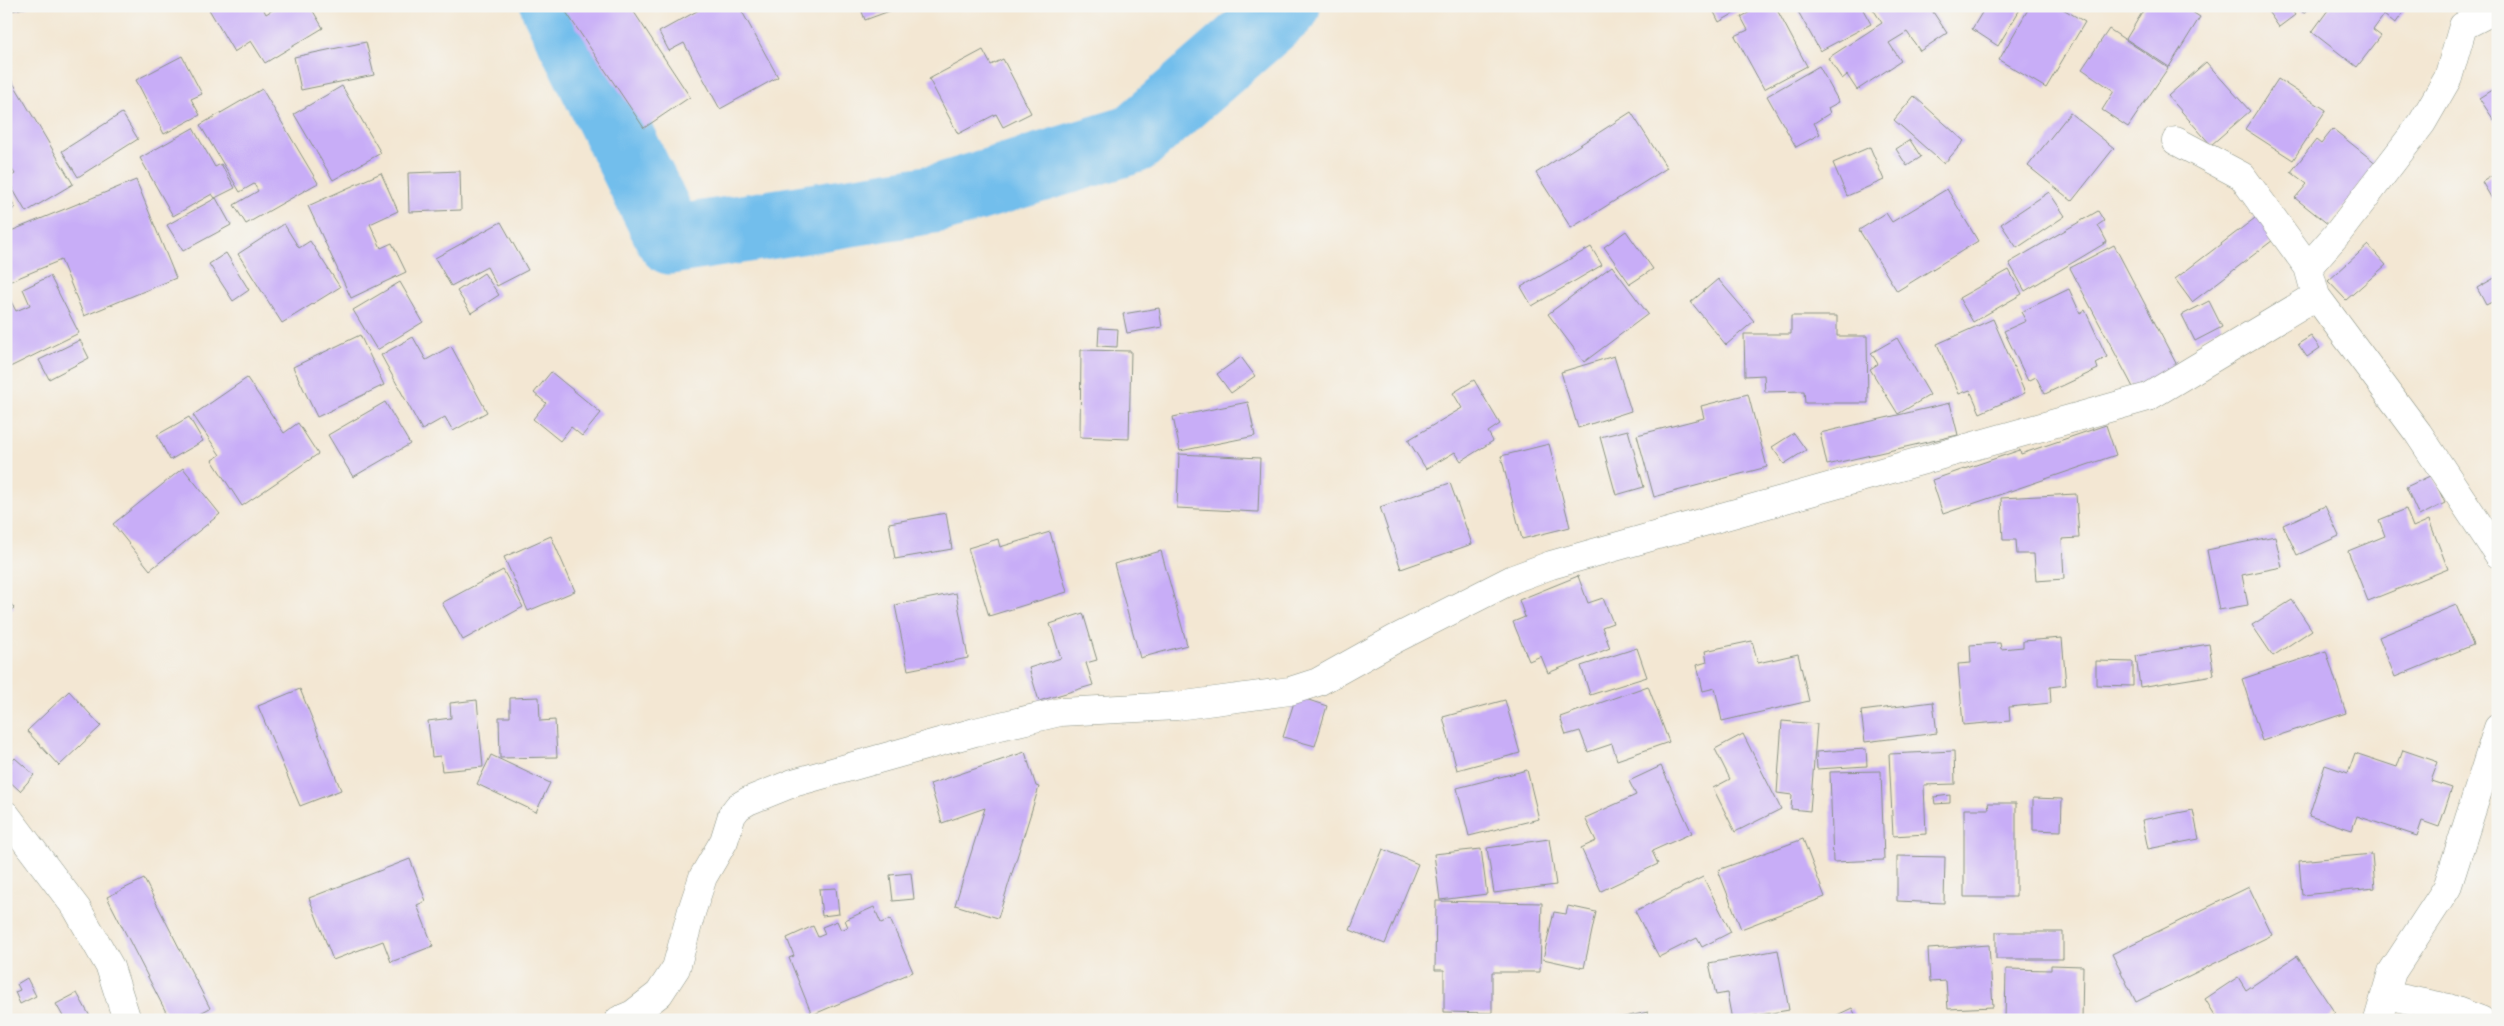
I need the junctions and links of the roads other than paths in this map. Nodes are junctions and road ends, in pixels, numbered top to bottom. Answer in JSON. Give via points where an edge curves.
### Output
{"nodes":[{"id":1,"x":2498,"y":8,"type":"edge"},
{"id":2,"x":2463,"y":16,"type":"edge"},
{"id":3,"x":2176,"y":141,"type":"dead end"},
{"id":4,"x":2308,"y":267,"type":"junction"},
{"id":5,"x":2316,"y":296,"type":"junction"},
{"id":6,"x":2498,"y":554,"type":"edge"},
{"id":7,"x":2498,"y":728,"type":"edge"},
{"id":8,"x":6,"y":815,"type":"edge"},
{"id":9,"x":2382,"y":1007,"type":"edge"},
{"id":10,"x":126,"y":1020,"type":"edge"},
{"id":11,"x":619,"y":1020,"type":"edge"},
{"id":12,"x":2481,"y":1020,"type":"edge"}],
"edges":[{"from":1,"to":2,"type":"street"},
{"from":2,"to":4,"type":"street","via":[[2448,78],[2422,123]]},
{"from":3,"to":4,"type":"street","via":[[2242,176]]},
{"from":4,"to":5,"type":"street"},
{"from":5,"to":6,"type":"street","via":[[2418,433]]},
{"from":5,"to":11,"type":"street","via":[[2148,397],[1552,565],[1513,579],[1318,682],[1290,691],[1177,706],[1060,712],[975,732],[793,783],[748,801],[732,815],[724,841],[703,877],[676,968],[659,994],[634,1014]]},
{"from":7,"to":9,"type":"street","via":[[2447,888],[2392,972]]},
{"from":8,"to":10,"type":"street","via":[[77,909],[110,967]]},
{"from":9,"to":12,"type":"street","via":[[2449,1008]]}]}
